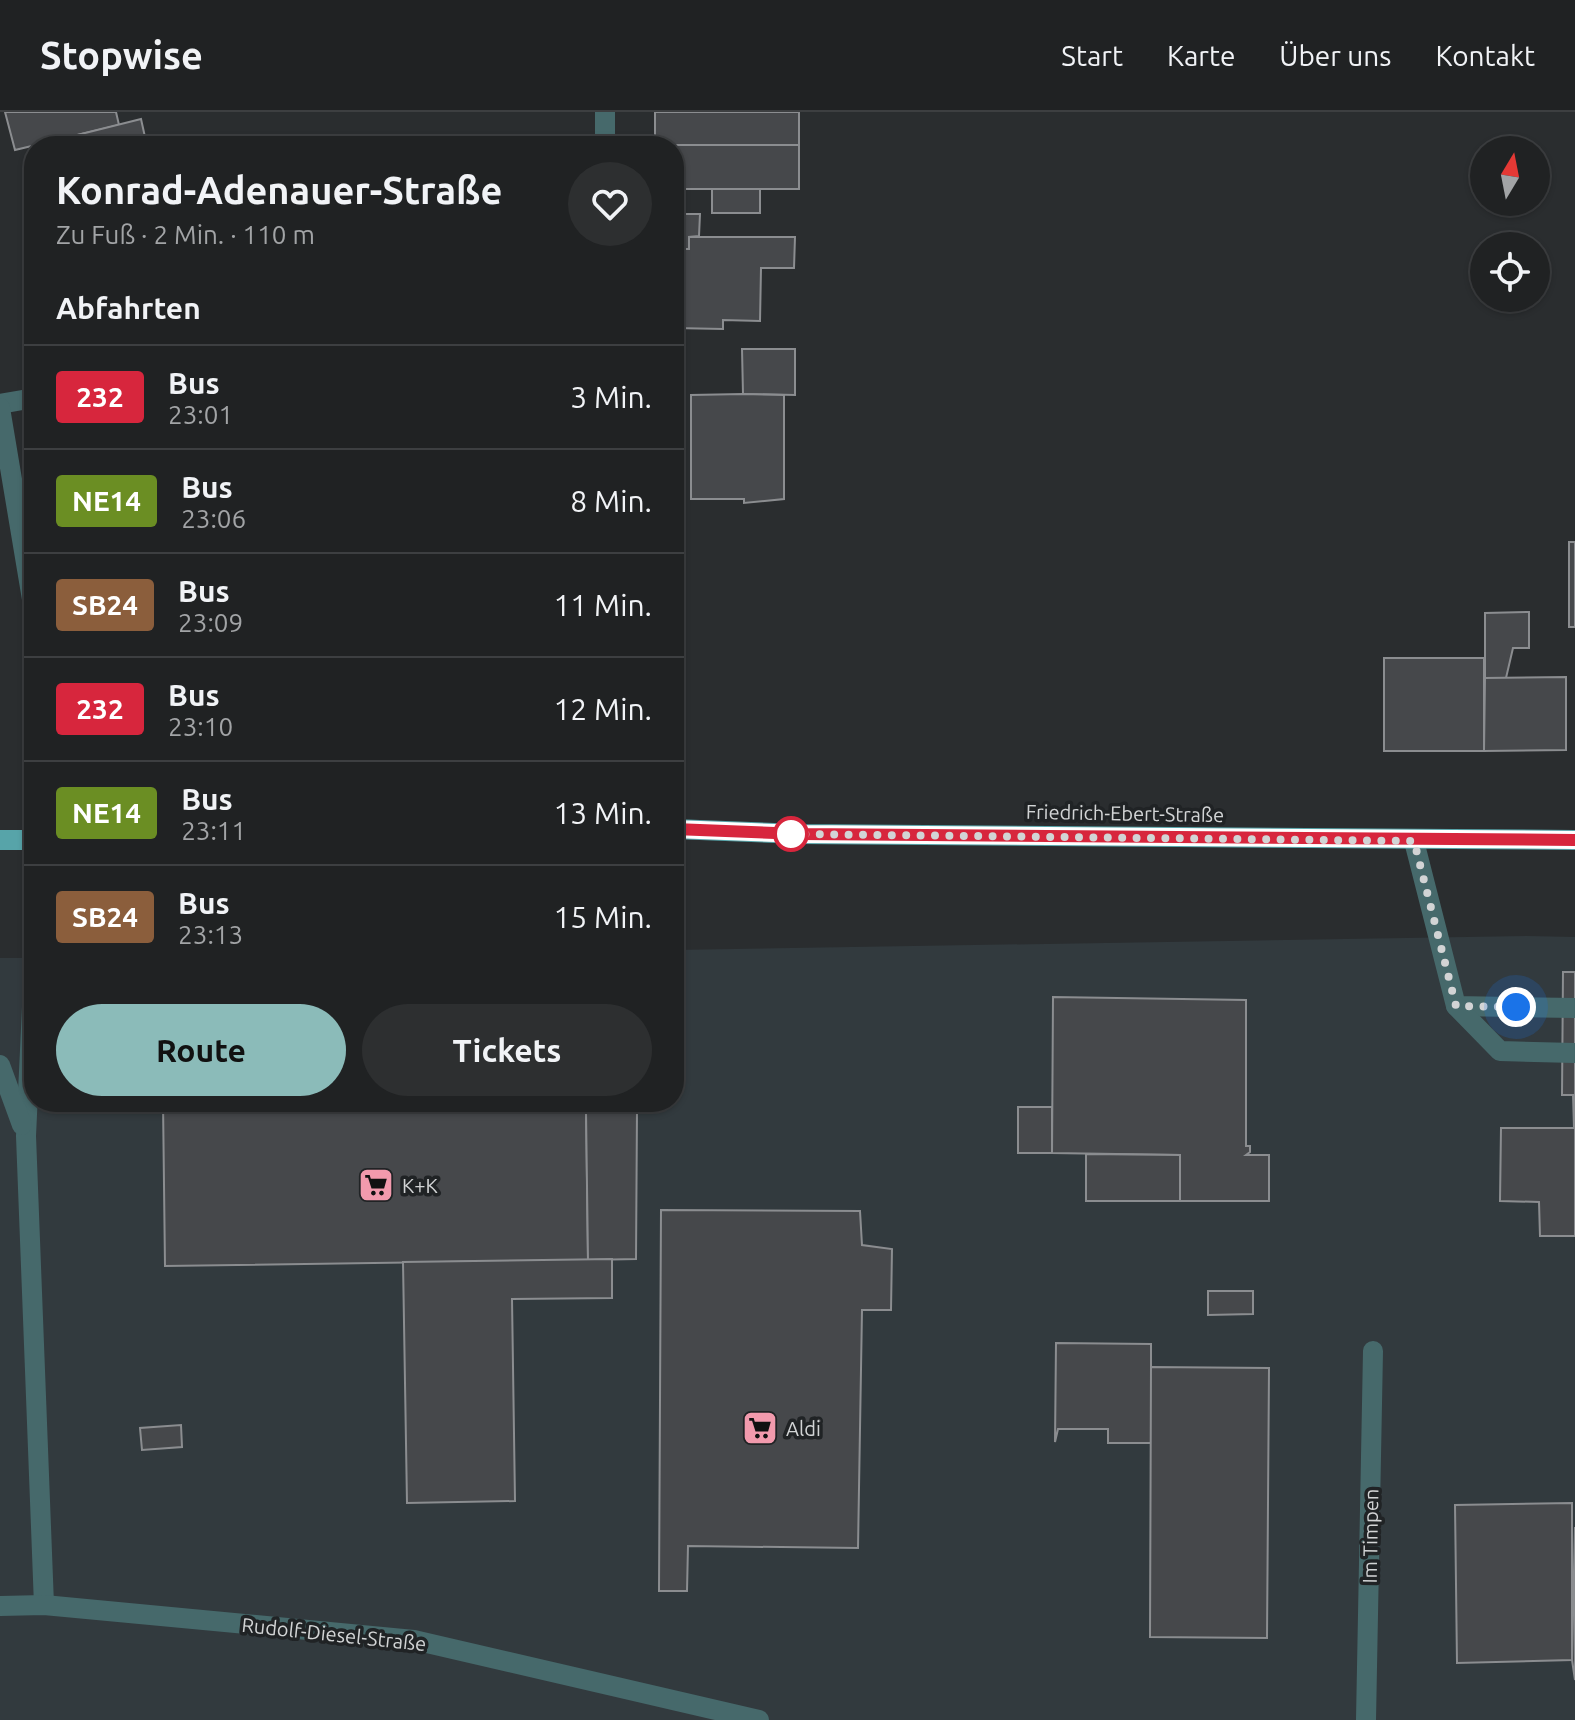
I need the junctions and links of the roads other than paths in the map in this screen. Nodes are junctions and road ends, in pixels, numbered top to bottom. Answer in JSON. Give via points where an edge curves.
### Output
{"nodes":[{"id":1,"x":605,"y":112,"type":"edge"},
{"id":2,"x":605,"y":136,"type":"edge"},
{"id":3,"x":24,"y":400,"type":"edge"},
{"id":4,"x":0,"y":406,"type":"edge"},
{"id":5,"x":24,"y":551,"type":"edge"},
{"id":6,"x":684,"y":829,"type":"edge"},
{"id":7,"x":0,"y":840,"type":"edge"},
{"id":8,"x":24,"y":840,"type":"edge"},
{"id":9,"x":1575,"y":840,"type":"edge"},
{"id":10,"x":1414,"y":841,"type":"junction"},
{"id":11,"x":1456,"y":1006,"type":"junction"},
{"id":12,"x":1575,"y":1008,"type":"edge"},
{"id":13,"x":1575,"y":1053,"type":"edge"},
{"id":14,"x":0,"y":1065,"type":"edge"},
{"id":15,"x":27,"y":1112,"type":"edge"},
{"id":16,"x":26,"y":1136,"type":"junction"},
{"id":17,"x":1373,"y":1351,"type":"dead end"},
{"id":18,"x":44,"y":1605,"type":"junction"},
{"id":19,"x":0,"y":1606,"type":"edge"},
{"id":20,"x":759,"y":1720,"type":"edge"},
{"id":21,"x":1366,"y":1720,"type":"edge"}],
"edges":[{"from":1,"to":2,"type":"street"},
{"from":3,"to":4,"type":"street"},
{"from":4,"to":5,"type":"street"},
{"from":6,"to":10,"type":"main road","name":"Friedrich-Ebert-Straße"},
{"from":7,"to":8,"type":"main road"},
{"from":9,"to":10,"type":"main road","name":"Friedrich-Ebert-Straße"},
{"from":10,"to":11,"type":"street"},
{"from":11,"to":12,"type":"street"},
{"from":11,"to":13,"type":"street","via":[[1500,1051]]},
{"from":14,"to":16,"type":"street"},
{"from":15,"to":16,"type":"street"},
{"from":16,"to":18,"type":"street"},
{"from":17,"to":21,"type":"street","name":"Im Timpen"},
{"from":18,"to":19,"type":"street","name":"Rudolf-Diesel-Straße"},
{"from":18,"to":20,"type":"street","name":"Rudolf-Diesel-Straße","via":[[414,1640]]}]}
